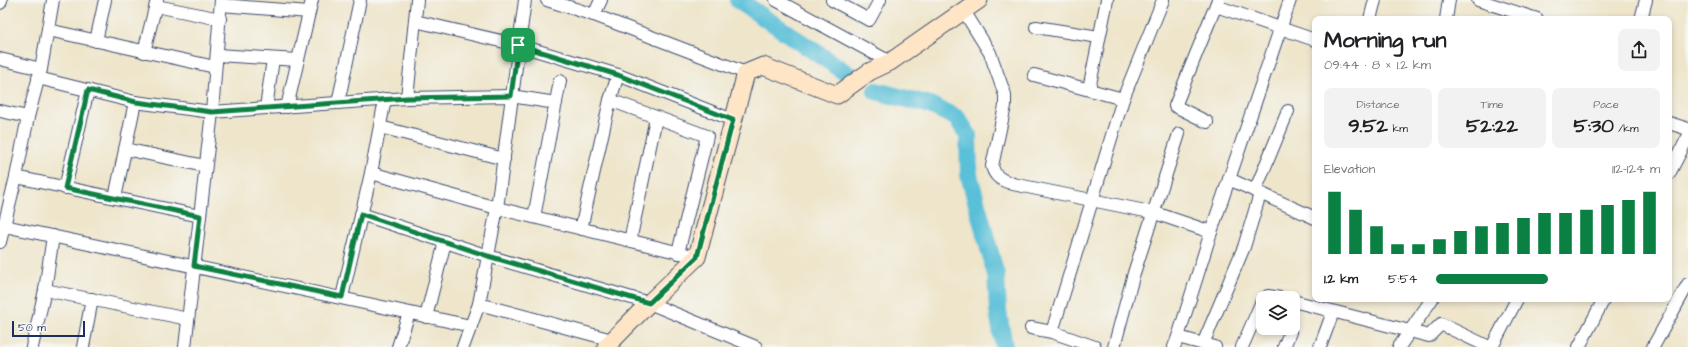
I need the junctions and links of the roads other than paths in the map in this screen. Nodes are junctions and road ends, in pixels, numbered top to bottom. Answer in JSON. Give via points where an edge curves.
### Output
{"nodes":[{"id":1,"x":53,"y":0,"type":"edge"},
{"id":2,"x":105,"y":0,"type":"edge"},
{"id":3,"x":360,"y":0,"type":"edge"},
{"id":4,"x":417,"y":0,"type":"edge"},
{"id":5,"x":525,"y":0,"type":"edge"},
{"id":6,"x":547,"y":0,"type":"edge"},
{"id":7,"x":601,"y":0,"type":"edge"},
{"id":8,"x":776,"y":0,"type":"edge"},
{"id":9,"x":832,"y":0,"type":"edge"},
{"id":10,"x":880,"y":0,"type":"edge"},
{"id":11,"x":979,"y":0,"type":"edge"},
{"id":12,"x":1107,"y":0,"type":"edge"},
{"id":13,"x":1163,"y":0,"type":"edge"},
{"id":14,"x":1290,"y":0,"type":"edge"},
{"id":15,"x":1375,"y":0,"type":"edge"},
{"id":16,"x":1449,"y":0,"type":"edge"},
{"id":17,"x":1478,"y":0,"type":"edge"},
{"id":18,"x":1646,"y":0,"type":"edge"},
{"id":19,"x":221,"y":2,"type":"edge"},
{"id":20,"x":156,"y":3,"type":"edge"},
{"id":21,"x":1217,"y":3,"type":"edge"},
{"id":22,"x":311,"y":6,"type":"edge"},
{"id":23,"x":964,"y":11,"type":"junction"},
{"id":24,"x":594,"y":15,"type":"junction"},
{"id":25,"x":1371,"y":16,"type":"edge"},
{"id":26,"x":1446,"y":16,"type":"edge"},
{"id":27,"x":1528,"y":16,"type":"edge"},
{"id":28,"x":1642,"y":16,"type":"edge"},
{"id":29,"x":220,"y":20,"type":"junction"},
{"id":30,"x":415,"y":21,"type":"junction"},
{"id":31,"x":1036,"y":27,"type":"dead end"},
{"id":32,"x":48,"y":30,"type":"junction"},
{"id":33,"x":1282,"y":30,"type":"junction"},
{"id":34,"x":1099,"y":37,"type":"junction"},
{"id":35,"x":1312,"y":39,"type":"edge"},
{"id":36,"x":96,"y":41,"type":"junction"},
{"id":37,"x":518,"y":45,"type":"junction"},
{"id":38,"x":144,"y":52,"type":"junction"},
{"id":39,"x":217,"y":55,"type":"junction"},
{"id":40,"x":0,"y":59,"type":"edge"},
{"id":41,"x":273,"y":59,"type":"junction"},
{"id":42,"x":298,"y":60,"type":"junction"},
{"id":43,"x":890,"y":62,"type":"junction"},
{"id":44,"x":216,"y":67,"type":"junction"},
{"id":45,"x":40,"y":73,"type":"junction"},
{"id":46,"x":746,"y":73,"type":"junction"},
{"id":47,"x":618,"y":75,"type":"junction"},
{"id":48,"x":1034,"y":75,"type":"dead end"},
{"id":49,"x":560,"y":81,"type":"dead end"},
{"id":50,"x":1089,"y":89,"type":"junction"},
{"id":51,"x":88,"y":90,"type":"junction"},
{"id":52,"x":511,"y":96,"type":"junction"},
{"id":53,"x":407,"y":98,"type":"junction"},
{"id":54,"x":386,"y":99,"type":"junction"},
{"id":55,"x":1123,"y":99,"type":"junction"},
{"id":56,"x":610,"y":100,"type":"junction"},
{"id":57,"x":136,"y":102,"type":"junction"},
{"id":58,"x":338,"y":103,"type":"junction"},
{"id":59,"x":556,"y":103,"type":"junction"},
{"id":60,"x":288,"y":107,"type":"junction"},
{"id":61,"x":266,"y":108,"type":"junction"},
{"id":62,"x":1288,"y":110,"type":"dead end"},
{"id":63,"x":0,"y":111,"type":"edge"},
{"id":64,"x":212,"y":112,"type":"junction"},
{"id":65,"x":28,"y":116,"type":"junction"},
{"id":66,"x":656,"y":118,"type":"junction"},
{"id":67,"x":733,"y":120,"type":"junction"},
{"id":68,"x":1207,"y":122,"type":"dead end"},
{"id":69,"x":1672,"y":124,"type":"edge"},
{"id":70,"x":380,"y":127,"type":"junction"},
{"id":71,"x":1688,"y":129,"type":"edge"},
{"id":72,"x":1179,"y":134,"type":"dead end"},
{"id":73,"x":1688,"y":137,"type":"edge"},
{"id":74,"x":125,"y":149,"type":"junction"},
{"id":75,"x":504,"y":160,"type":"junction"},
{"id":76,"x":206,"y":166,"type":"junction"},
{"id":77,"x":1672,"y":168,"type":"edge"},
{"id":78,"x":371,"y":173,"type":"junction"},
{"id":79,"x":16,"y":178,"type":"junction"},
{"id":80,"x":1229,"y":179,"type":"junction"},
{"id":81,"x":65,"y":188,"type":"junction"},
{"id":82,"x":1258,"y":192,"type":"junction"},
{"id":83,"x":115,"y":198,"type":"junction"},
{"id":84,"x":1091,"y":201,"type":"junction"},
{"id":85,"x":497,"y":208,"type":"junction"},
{"id":86,"x":1154,"y":213,"type":"junction"},
{"id":87,"x":361,"y":214,"type":"junction"},
{"id":88,"x":200,"y":216,"type":"junction"},
{"id":89,"x":534,"y":217,"type":"junction"},
{"id":90,"x":1312,"y":217,"type":"edge"},
{"id":91,"x":2,"y":225,"type":"edge"},
{"id":92,"x":581,"y":229,"type":"junction"},
{"id":93,"x":1211,"y":232,"type":"junction"},
{"id":94,"x":53,"y":236,"type":"junction"},
{"id":95,"x":630,"y":241,"type":"junction"},
{"id":96,"x":0,"y":242,"type":"edge"},
{"id":97,"x":445,"y":242,"type":"junction"},
{"id":98,"x":678,"y":253,"type":"junction"},
{"id":99,"x":488,"y":256,"type":"junction"},
{"id":100,"x":697,"y":257,"type":"junction"},
{"id":101,"x":194,"y":266,"type":"junction"},
{"id":102,"x":1688,"y":284,"type":"edge"},
{"id":103,"x":45,"y":290,"type":"junction"},
{"id":104,"x":342,"y":297,"type":"junction"},
{"id":105,"x":92,"y":299,"type":"junction"},
{"id":106,"x":1430,"y":302,"type":"edge"},
{"id":107,"x":1516,"y":302,"type":"edge"},
{"id":108,"x":1602,"y":302,"type":"edge"},
{"id":109,"x":649,"y":303,"type":"junction"},
{"id":110,"x":1300,"y":303,"type":"edge"},
{"id":111,"x":1683,"y":303,"type":"edge"},
{"id":112,"x":479,"y":304,"type":"junction"},
{"id":113,"x":1333,"y":312,"type":"junction"},
{"id":114,"x":409,"y":313,"type":"junction"},
{"id":115,"x":426,"y":316,"type":"junction"},
{"id":116,"x":1256,"y":316,"type":"edge"},
{"id":117,"x":188,"y":319,"type":"junction"},
{"id":118,"x":471,"y":326,"type":"junction"},
{"id":119,"x":1032,"y":328,"type":"dead end"},
{"id":120,"x":1052,"y":332,"type":"junction"},
{"id":121,"x":1410,"y":332,"type":"junction"},
{"id":122,"x":1289,"y":335,"type":"edge"},
{"id":123,"x":1176,"y":342,"type":"edge"},
{"id":124,"x":609,"y":343,"type":"edge"},
{"id":125,"x":1203,"y":344,"type":"junction"},
{"id":126,"x":32,"y":347,"type":"edge"},
{"id":127,"x":83,"y":347,"type":"edge"},
{"id":128,"x":185,"y":347,"type":"edge"},
{"id":129,"x":398,"y":347,"type":"edge"},
{"id":130,"x":462,"y":347,"type":"edge"},
{"id":131,"x":756,"y":347,"type":"edge"},
{"id":132,"x":1095,"y":347,"type":"edge"},
{"id":133,"x":1114,"y":347,"type":"edge"},
{"id":134,"x":1215,"y":347,"type":"edge"},
{"id":135,"x":1242,"y":347,"type":"edge"},
{"id":136,"x":1284,"y":347,"type":"edge"},
{"id":137,"x":1320,"y":347,"type":"edge"},
{"id":138,"x":1399,"y":347,"type":"edge"},
{"id":139,"x":1489,"y":347,"type":"edge"},
{"id":140,"x":1492,"y":347,"type":"edge"},
{"id":141,"x":1579,"y":347,"type":"edge"},
{"id":142,"x":1653,"y":347,"type":"edge"}],
"edges":[{"from":1,"to":32,"type":"street"},
{"from":2,"to":36,"type":"street"},
{"from":3,"to":58,"type":"street"},
{"from":4,"to":30,"type":"street"},
{"from":5,"to":37,"type":"street"},
{"from":6,"to":24,"type":"street"},
{"from":7,"to":24,"type":"street"},
{"from":8,"to":43,"type":"street"},
{"from":9,"to":10,"type":"street","via":[[869,20]]},
{"from":11,"to":23,"type":"main road"},
{"from":12,"to":34,"type":"street"},
{"from":13,"to":55,"type":"street"},
{"from":14,"to":33,"type":"street"},
{"from":15,"to":25,"type":"street"},
{"from":16,"to":26,"type":"street"},
{"from":17,"to":27,"type":"street"},
{"from":18,"to":28,"type":"street"},
{"from":19,"to":22,"type":"street"},
{"from":19,"to":29,"type":"street"},
{"from":20,"to":29,"type":"street"},
{"from":20,"to":38,"type":"street"},
{"from":21,"to":33,"type":"street"},
{"from":21,"to":68,"type":"street","via":[[1175,106]]},
{"from":22,"to":42,"type":"street"},
{"from":23,"to":43,"type":"main road"},
{"from":23,"to":84,"type":"street","via":[[990,54],[1006,95],[992,166],[994,173],[1013,184]]},
{"from":24,"to":46,"type":"street"},
{"from":29,"to":39,"type":"street"},
{"from":30,"to":37,"type":"street"},
{"from":30,"to":53,"type":"street"},
{"from":31,"to":34,"type":"street"},
{"from":32,"to":36,"type":"street"},
{"from":32,"to":45,"type":"street"},
{"from":33,"to":35,"type":"street"},
{"from":33,"to":80,"type":"street"},
{"from":34,"to":50,"type":"street"},
{"from":36,"to":38,"type":"street"},
{"from":37,"to":47,"type":"street"},
{"from":37,"to":52,"type":"street"},
{"from":38,"to":44,"type":"street"},
{"from":39,"to":41,"type":"street"},
{"from":39,"to":44,"type":"street"},
{"from":40,"to":45,"type":"street"},
{"from":41,"to":42,"type":"street"},
{"from":41,"to":61,"type":"street"},
{"from":42,"to":60,"type":"street"},
{"from":43,"to":46,"type":"main road","via":[[869,72],[837,96],[763,66]]},
{"from":44,"to":64,"type":"street"},
{"from":45,"to":51,"type":"street"},
{"from":45,"to":65,"type":"street"},
{"from":46,"to":67,"type":"main road"},
{"from":47,"to":56,"type":"street"},
{"from":47,"to":67,"type":"street"},
{"from":48,"to":50,"type":"street"},
{"from":49,"to":59,"type":"street"},
{"from":50,"to":55,"type":"street"},
{"from":51,"to":57,"type":"street"},
{"from":51,"to":81,"type":"street"},
{"from":52,"to":53,"type":"street"},
{"from":52,"to":59,"type":"street"},
{"from":52,"to":75,"type":"street"},
{"from":53,"to":54,"type":"street"},
{"from":54,"to":58,"type":"street"},
{"from":54,"to":70,"type":"street"},
{"from":55,"to":84,"type":"street"},
{"from":56,"to":66,"type":"street"},
{"from":56,"to":92,"type":"street"},
{"from":57,"to":64,"type":"street"},
{"from":57,"to":74,"type":"street"},
{"from":58,"to":60,"type":"street"},
{"from":59,"to":89,"type":"street"},
{"from":60,"to":61,"type":"street"},
{"from":61,"to":64,"type":"street"},
{"from":62,"to":82,"type":"street"},
{"from":63,"to":65,"type":"street"},
{"from":64,"to":76,"type":"street"},
{"from":65,"to":79,"type":"street"},
{"from":66,"to":95,"type":"street"},
{"from":66,"to":98,"type":"street","via":[[706,136]]},
{"from":67,"to":100,"type":"main road"},
{"from":69,"to":71,"type":"street"},
{"from":70,"to":75,"type":"street"},
{"from":70,"to":78,"type":"street"},
{"from":72,"to":86,"type":"street"},
{"from":73,"to":77,"type":"street"},
{"from":74,"to":76,"type":"street"},
{"from":74,"to":83,"type":"street"},
{"from":75,"to":85,"type":"street"},
{"from":76,"to":88,"type":"street"},
{"from":78,"to":85,"type":"street"},
{"from":78,"to":87,"type":"street"},
{"from":79,"to":81,"type":"street"},
{"from":79,"to":91,"type":"street"},
{"from":80,"to":82,"type":"street"},
{"from":80,"to":93,"type":"street"},
{"from":81,"to":83,"type":"street"},
{"from":82,"to":90,"type":"street"},
{"from":82,"to":125,"type":"street","via":[[1244,247]]},
{"from":83,"to":88,"type":"street"},
{"from":84,"to":86,"type":"street"},
{"from":84,"to":120,"type":"street"},
{"from":85,"to":89,"type":"street"},
{"from":85,"to":99,"type":"street"},
{"from":86,"to":93,"type":"street"},
{"from":86,"to":133,"type":"street","via":[[1134,273]]},
{"from":87,"to":97,"type":"street"},
{"from":87,"to":104,"type":"street"},
{"from":88,"to":101,"type":"street"},
{"from":89,"to":92,"type":"street"},
{"from":91,"to":94,"type":"street"},
{"from":91,"to":96,"type":"street"},
{"from":92,"to":95,"type":"street"},
{"from":93,"to":123,"type":"street"},
{"from":94,"to":101,"type":"street"},
{"from":94,"to":103,"type":"street"},
{"from":95,"to":98,"type":"street"},
{"from":97,"to":99,"type":"street"},
{"from":97,"to":115,"type":"street"},
{"from":98,"to":100,"type":"street"},
{"from":99,"to":109,"type":"street"},
{"from":99,"to":112,"type":"street"},
{"from":100,"to":109,"type":"main road"},
{"from":101,"to":104,"type":"street"},
{"from":101,"to":117,"type":"street"},
{"from":102,"to":111,"type":"street"},
{"from":103,"to":105,"type":"street"},
{"from":103,"to":126,"type":"street"},
{"from":104,"to":114,"type":"street"},
{"from":105,"to":117,"type":"street"},
{"from":105,"to":127,"type":"street"},
{"from":106,"to":121,"type":"street"},
{"from":107,"to":140,"type":"street"},
{"from":108,"to":141,"type":"street"},
{"from":109,"to":124,"type":"main road"},
{"from":109,"to":131,"type":"street"},
{"from":110,"to":113,"type":"street"},
{"from":111,"to":142,"type":"street"},
{"from":112,"to":118,"type":"street"},
{"from":112,"to":124,"type":"street"},
{"from":113,"to":121,"type":"street"},
{"from":113,"to":137,"type":"street"},
{"from":114,"to":115,"type":"street"},
{"from":114,"to":129,"type":"street"},
{"from":115,"to":118,"type":"street"},
{"from":116,"to":135,"type":"street"},
{"from":117,"to":128,"type":"street"},
{"from":118,"to":130,"type":"street"},
{"from":119,"to":120,"type":"street"},
{"from":120,"to":132,"type":"street"},
{"from":121,"to":138,"type":"street"},
{"from":121,"to":139,"type":"street","via":[[1429,336],[1441,324]]},
{"from":122,"to":136,"type":"street"},
{"from":123,"to":125,"type":"street"},
{"from":125,"to":134,"type":"street"}]}
